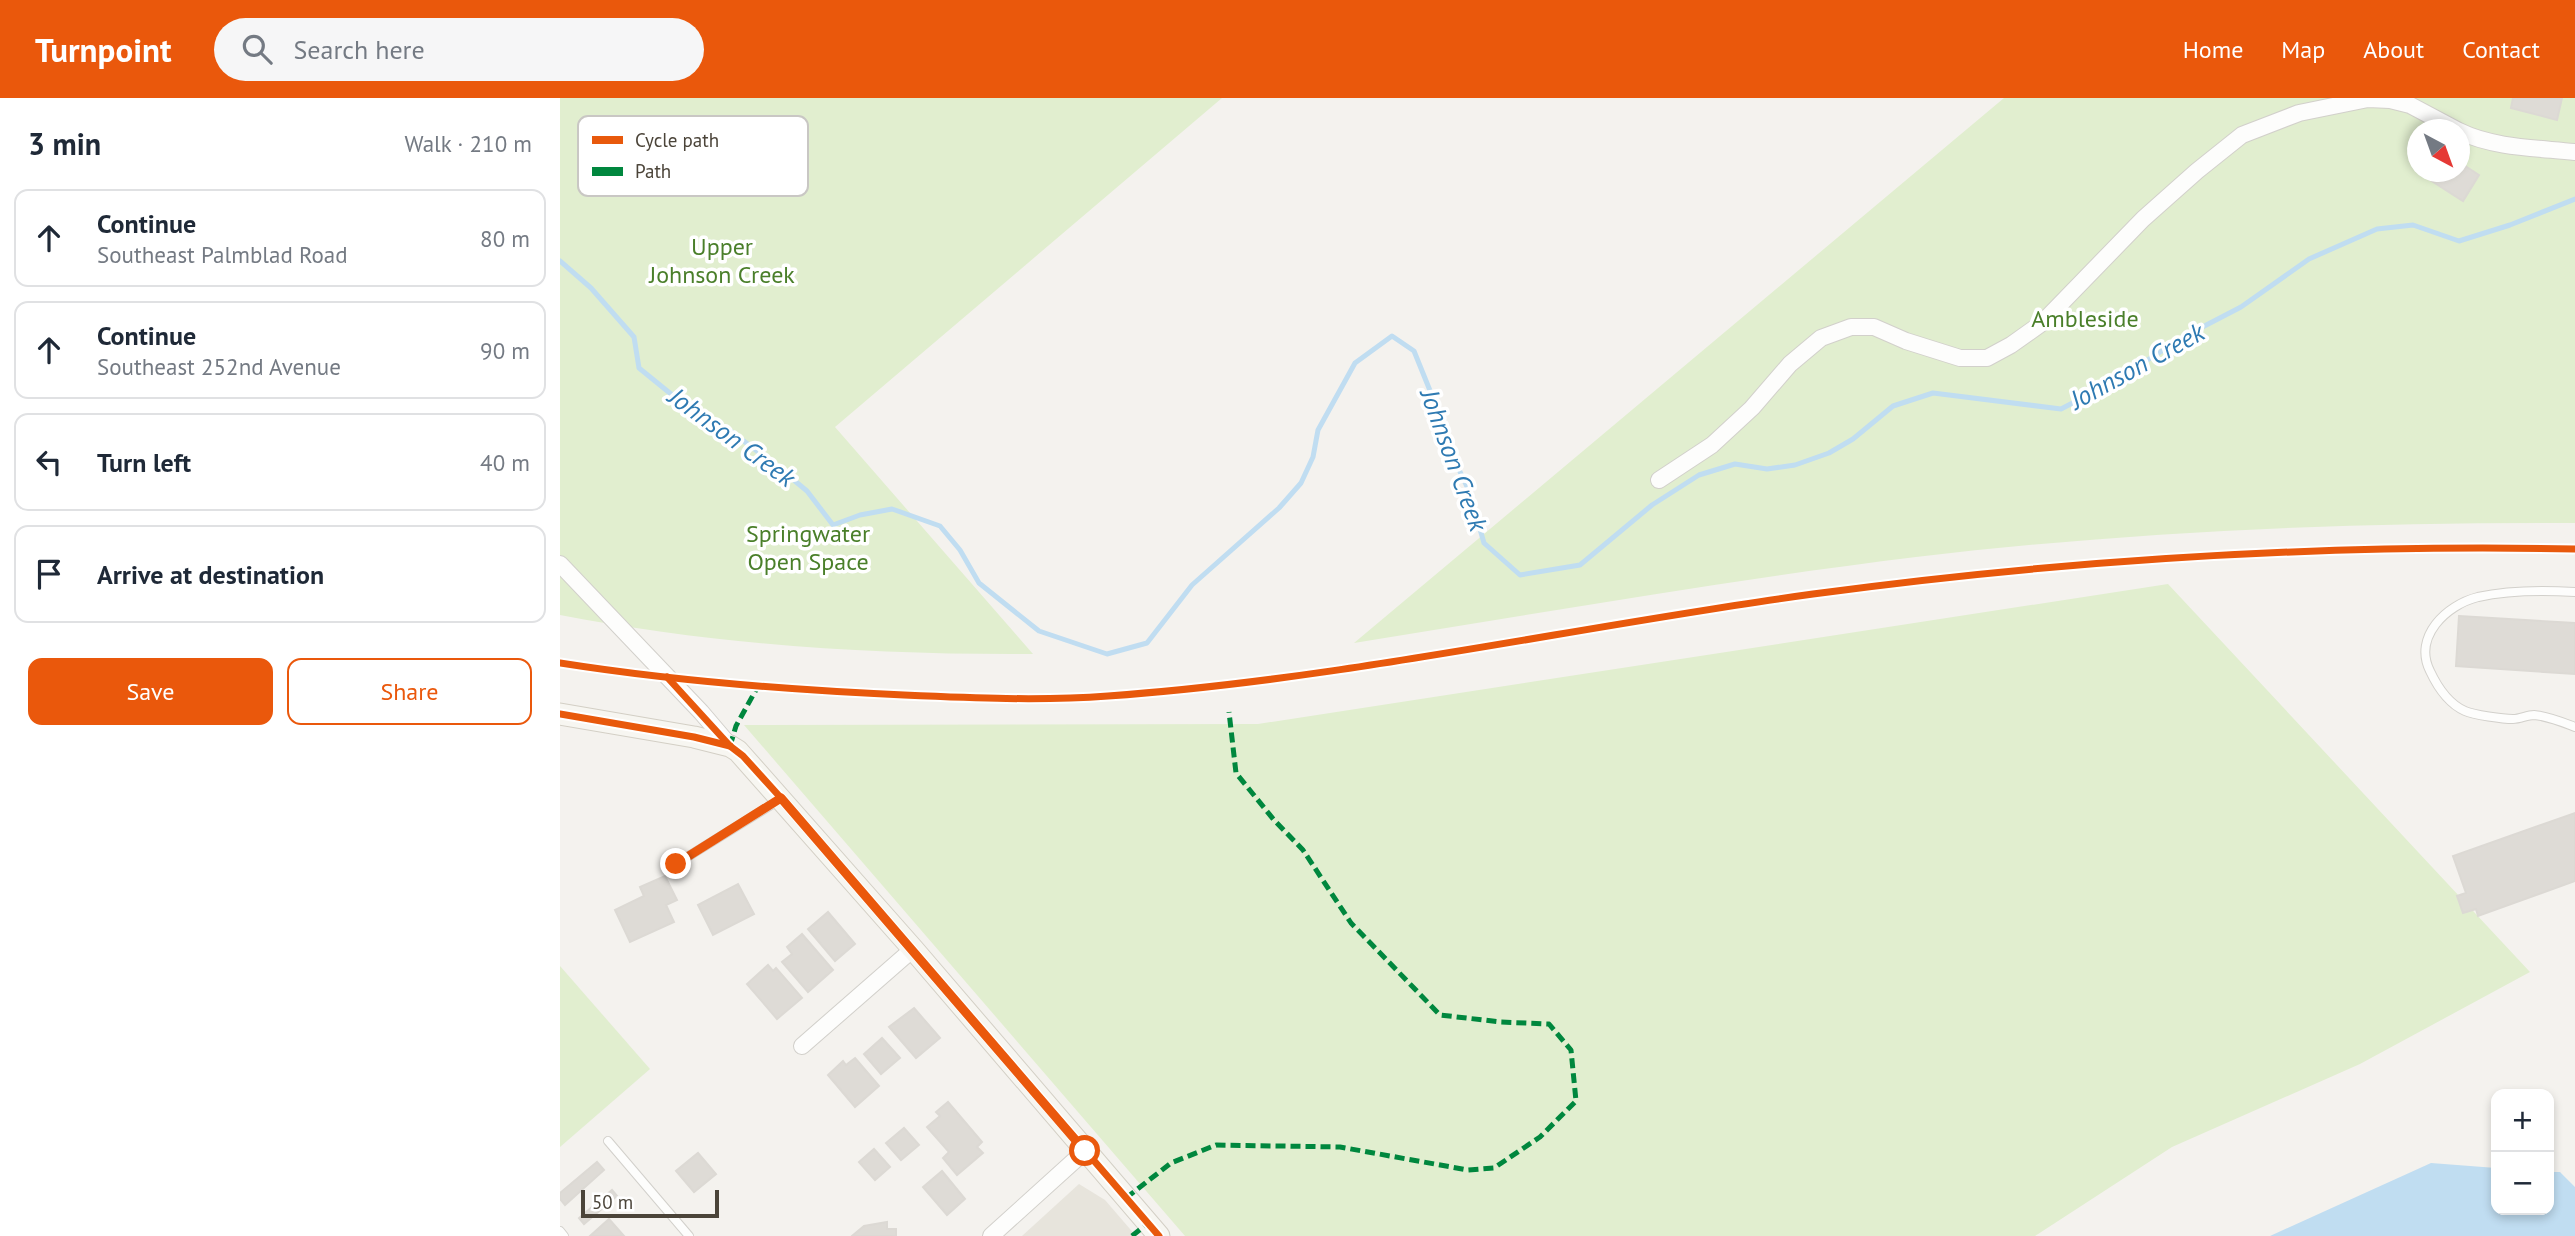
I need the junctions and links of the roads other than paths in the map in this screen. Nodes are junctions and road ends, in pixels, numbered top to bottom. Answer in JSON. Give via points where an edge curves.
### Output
{"nodes":[{"id":1,"x":2437,"y":119,"type":"edge"},
{"id":2,"x":2470,"y":136,"type":"edge"},
{"id":3,"x":2575,"y":152,"type":"edge"},
{"id":4,"x":1659,"y":480,"type":"dead end"},
{"id":5,"x":560,"y":564,"type":"edge"},
{"id":6,"x":2575,"y":592,"type":"edge"},
{"id":7,"x":560,"y":714,"type":"edge"},
{"id":8,"x":2575,"y":727,"type":"edge"},
{"id":9,"x":730,"y":746,"type":"junction"},
{"id":10,"x":781,"y":798,"type":"junction"},
{"id":11,"x":676,"y":864,"type":"dead end"},
{"id":12,"x":913,"y":949,"type":"junction"},
{"id":13,"x":802,"y":1046,"type":"dead end"},
{"id":14,"x":608,"y":1141,"type":"dead end"},
{"id":15,"x":1085,"y":1151,"type":"junction"},
{"id":16,"x":560,"y":1231,"type":"edge"},
{"id":17,"x":565,"y":1236,"type":"edge"},
{"id":18,"x":689,"y":1236,"type":"edge"},
{"id":19,"x":991,"y":1236,"type":"edge"},
{"id":20,"x":1159,"y":1236,"type":"edge"}],
"edges":[{"from":1,"to":4,"type":"street","via":[[2410,105],[2368,99],[2299,113],[2242,135],[2143,219],[2042,323],[2011,345],[1987,358],[1960,358],[1874,327],[1851,327],[1831,334],[1790,364],[1712,445]]},
{"from":2,"to":3,"type":"street"},
{"from":5,"to":9,"type":"street"},
{"from":6,"to":8,"type":"lane","via":[[2541,590],[2477,597],[2449,611],[2424,644],[2428,669],[2444,694],[2465,711],[2514,720],[2531,715]]},
{"from":7,"to":9,"type":"street"},
{"from":9,"to":10,"type":"street"},
{"from":10,"to":11,"type":"lane"},
{"from":10,"to":12,"type":"street"},
{"from":12,"to":13,"type":"street"},
{"from":12,"to":15,"type":"street"},
{"from":14,"to":18,"type":"lane"},
{"from":15,"to":19,"type":"street"},
{"from":15,"to":20,"type":"street"},
{"from":16,"to":17,"type":"lane"}]}
